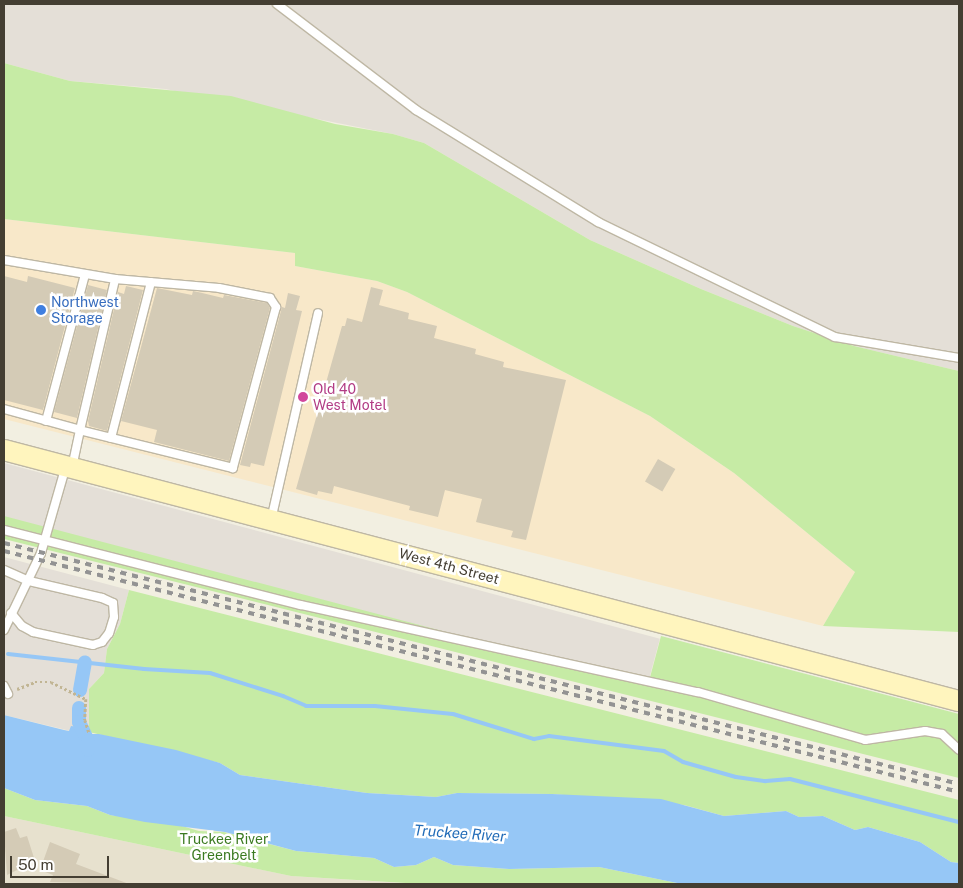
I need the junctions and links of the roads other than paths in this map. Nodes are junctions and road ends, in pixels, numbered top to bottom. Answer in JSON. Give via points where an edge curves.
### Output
{"nodes":[{"id":1,"x":277,"y":4,"type":"edge"},
{"id":2,"x":4,"y":260,"type":"edge"},
{"id":3,"x":85,"y":274,"type":"junction"},
{"id":4,"x":115,"y":279,"type":"junction"},
{"id":5,"x":151,"y":282,"type":"junction"},
{"id":6,"x":318,"y":313,"type":"dead end"},
{"id":7,"x":959,"y":358,"type":"edge"},
{"id":8,"x":4,"y":409,"type":"edge"},
{"id":9,"x":46,"y":421,"type":"junction"},
{"id":10,"x":80,"y":430,"type":"junction"},
{"id":11,"x":111,"y":438,"type":"junction"},
{"id":12,"x":4,"y":450,"type":"edge"},
{"id":13,"x":69,"y":467,"type":"junction"},
{"id":14,"x":271,"y":520,"type":"junction"},
{"id":15,"x":4,"y":530,"type":"edge"},
{"id":16,"x":45,"y":541,"type":"junction"},
{"id":17,"x":4,"y":570,"type":"edge"},
{"id":18,"x":29,"y":581,"type":"junction"},
{"id":19,"x":11,"y":613,"type":"junction"},
{"id":20,"x":4,"y":630,"type":"edge"},
{"id":21,"x":895,"y":683,"type":"junction"},
{"id":22,"x":4,"y":686,"type":"edge"},
{"id":23,"x":8,"y":694,"type":"road end"},
{"id":24,"x":959,"y":696,"type":"edge"},
{"id":25,"x":959,"y":701,"type":"edge"},
{"id":26,"x":959,"y":750,"type":"edge"}],
"edges":[{"from":1,"to":7,"type":"lane","via":[[416,110],[598,222],[835,337]]},
{"from":2,"to":3,"type":"lane"},
{"from":3,"to":4,"type":"lane"},
{"from":3,"to":9,"type":"lane"},
{"from":4,"to":5,"type":"lane"},
{"from":4,"to":10,"type":"lane"},
{"from":5,"to":11,"type":"lane"},
{"from":5,"to":11,"type":"lane","via":[[219,288],[270,298],[276,307],[233,468]]},
{"from":6,"to":14,"type":"lane"},
{"from":8,"to":9,"type":"lane"},
{"from":9,"to":10,"type":"lane"},
{"from":10,"to":11,"type":"lane"},
{"from":10,"to":13,"type":"lane"},
{"from":12,"to":13,"type":"main road","name":"West 4th Street"},
{"from":13,"to":14,"type":"main road","name":"West 4th Street"},
{"from":13,"to":16,"type":"lane"},
{"from":14,"to":21,"type":"main road","name":"West 4th Street"},
{"from":15,"to":16,"type":"lane"},
{"from":16,"to":18,"type":"lane"},
{"from":16,"to":26,"type":"lane","via":[[301,605],[698,692],[865,740],[925,731],[942,734]]},
{"from":17,"to":18,"type":"lane"},
{"from":18,"to":19,"type":"lane"},
{"from":18,"to":19,"type":"lane","via":[[113,603],[114,617],[109,633],[102,642],[93,645],[56,638],[22,626]]},
{"from":19,"to":20,"type":"lane"},
{"from":21,"to":24,"type":"main road","name":"West 4th Street"},
{"from":21,"to":25,"type":"main road","name":"West 4th Street"},
{"from":22,"to":23,"type":"lane"}]}
